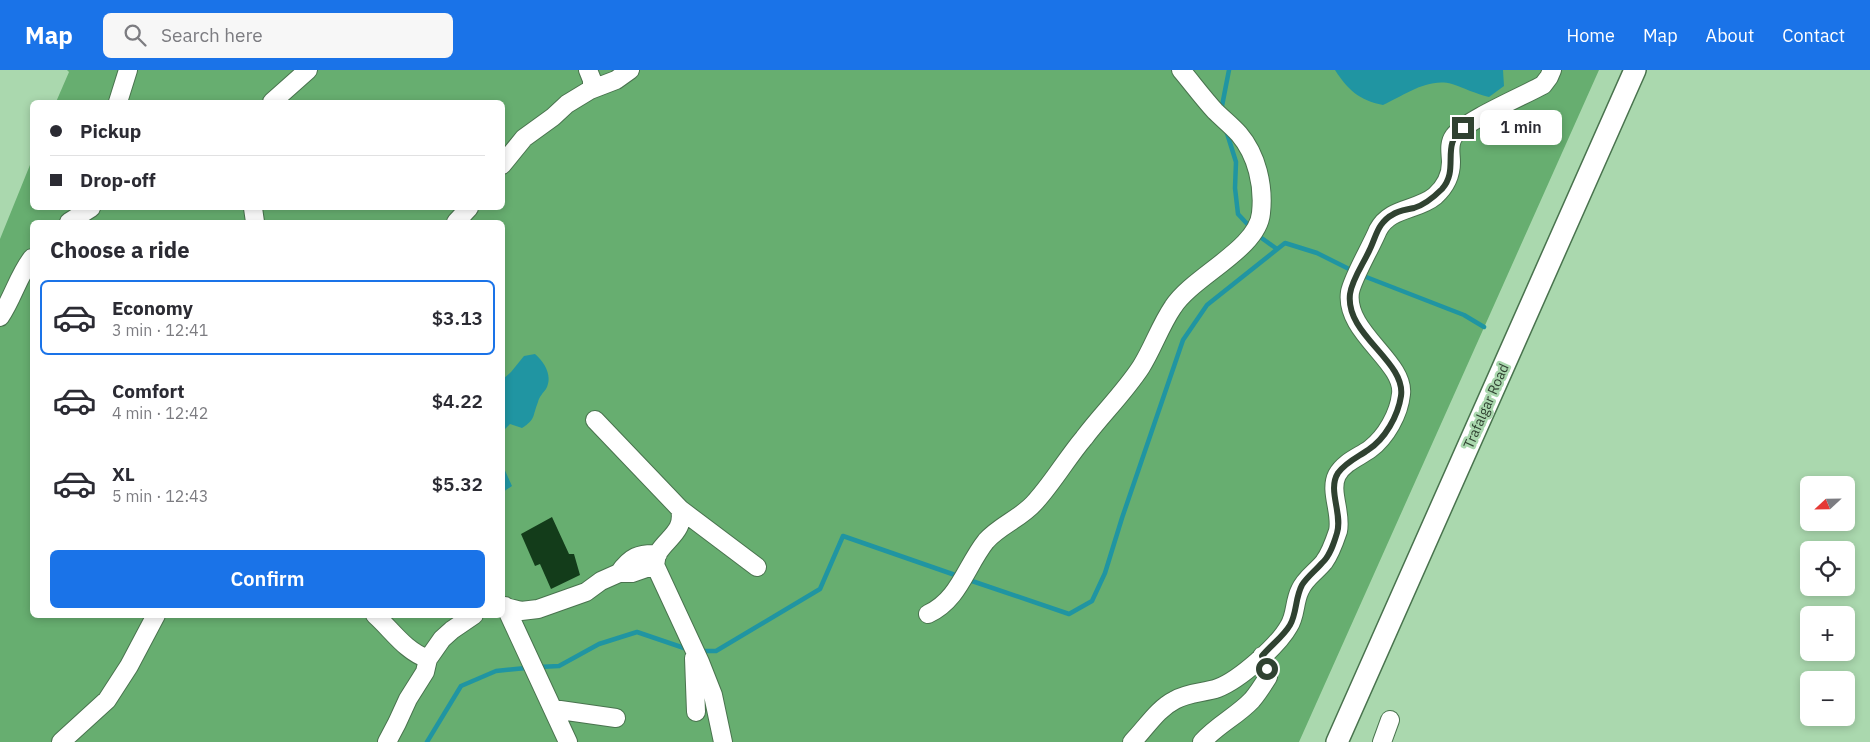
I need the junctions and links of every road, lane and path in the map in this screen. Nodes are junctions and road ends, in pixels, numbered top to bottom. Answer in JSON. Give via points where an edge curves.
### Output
{"nodes":[{"id":1,"x":128,"y":70,"type":"edge"},
{"id":2,"x":308,"y":70,"type":"edge"},
{"id":3,"x":588,"y":70,"type":"edge"},
{"id":4,"x":630,"y":70,"type":"edge"},
{"id":5,"x":1181,"y":70,"type":"edge"},
{"id":6,"x":1552,"y":70,"type":"edge"},
{"id":7,"x":1635,"y":70,"type":"edge"},
{"id":8,"x":592,"y":89,"type":"junction"},
{"id":9,"x":119,"y":100,"type":"edge"},
{"id":10,"x":274,"y":100,"type":"edge"},
{"id":11,"x":505,"y":161,"type":"edge"},
{"id":12,"x":88,"y":210,"type":"edge"},
{"id":13,"x":467,"y":210,"type":"edge"},
{"id":14,"x":73,"y":220,"type":"edge"},
{"id":15,"x":458,"y":220,"type":"edge"},
{"id":16,"x":30,"y":261,"type":"edge"},
{"id":17,"x":0,"y":317,"type":"edge"},
{"id":18,"x":595,"y":420,"type":"dead end"},
{"id":19,"x":680,"y":509,"type":"junction"},
{"id":20,"x":656,"y":559,"type":"junction"},
{"id":21,"x":757,"y":567,"type":"dead end"},
{"id":22,"x":505,"y":606,"type":"edge"},
{"id":23,"x":505,"y":608,"type":"edge"},
{"id":24,"x":928,"y":614,"type":"dead end"},
{"id":25,"x":154,"y":618,"type":"edge"},
{"id":26,"x":378,"y":618,"type":"edge"},
{"id":27,"x":470,"y":618,"type":"edge"},
{"id":28,"x":694,"y":650,"type":"junction"},
{"id":29,"x":1262,"y":656,"type":"junction"},
{"id":30,"x":428,"y":659,"type":"junction"},
{"id":31,"x":553,"y":709,"type":"junction"},
{"id":32,"x":696,"y":712,"type":"dead end"},
{"id":33,"x":616,"y":718,"type":"dead end"},
{"id":34,"x":1390,"y":720,"type":"dead end"},
{"id":35,"x":61,"y":742,"type":"edge"},
{"id":36,"x":387,"y":742,"type":"edge"},
{"id":37,"x":568,"y":742,"type":"edge"},
{"id":38,"x":723,"y":742,"type":"edge"},
{"id":39,"x":1132,"y":742,"type":"edge"},
{"id":40,"x":1202,"y":742,"type":"edge"},
{"id":41,"x":1337,"y":742,"type":"edge"},
{"id":42,"x":1382,"y":742,"type":"edge"}],
"edges":[{"from":1,"to":9,"type":"lane"},
{"from":2,"to":10,"type":"lane"},
{"from":3,"to":8,"type":"lane"},
{"from":4,"to":8,"type":"lane","via":[[616,80]]},
{"from":5,"to":24,"type":"lane","via":[[1247,145],[1260,185],[1260,221],[1244,243],[1180,297],[1141,367],[1058,474],[1028,510],[986,542],[949,599]]},
{"from":6,"to":29,"type":"lane","via":[[1543,85],[1457,133],[1451,144],[1451,171],[1443,188],[1420,206],[1392,215],[1378,230],[1352,288],[1350,301],[1358,324],[1398,378],[1400,401],[1385,434],[1337,476],[1335,491],[1339,523],[1330,551],[1324,562],[1303,583],[1290,625]]},
{"from":7,"to":41,"type":"main road","name":"Trafalgar Road"},
{"from":8,"to":11,"type":"lane","via":[[524,138]]},
{"from":12,"to":14,"type":"lane"},
{"from":13,"to":15,"type":"lane"},
{"from":16,"to":17,"type":"lane"},
{"from":18,"to":19,"type":"lane"},
{"from":19,"to":20,"type":"lane","via":[[682,519]]},
{"from":19,"to":21,"type":"lane"},
{"from":20,"to":22,"type":"lane","via":[[643,553],[626,562],[619,573],[586,592],[538,609],[521,611]]},
{"from":20,"to":28,"type":"lane"},
{"from":23,"to":31,"type":"lane"},
{"from":25,"to":35,"type":"lane","via":[[107,700]]},
{"from":26,"to":30,"type":"lane","via":[[409,649]]},
{"from":27,"to":30,"type":"lane","via":[[447,634]]},
{"from":28,"to":32,"type":"lane"},
{"from":28,"to":38,"type":"lane","via":[[713,695]]},
{"from":29,"to":39,"type":"lane","via":[[1219,688],[1174,700],[1156,714]]},
{"from":29,"to":40,"type":"lane","via":[[1268,677],[1261,689]]},
{"from":30,"to":36,"type":"lane","via":[[426,672],[408,699]]},
{"from":31,"to":33,"type":"lane"},
{"from":31,"to":37,"type":"lane"},
{"from":34,"to":42,"type":"lane"}]}
